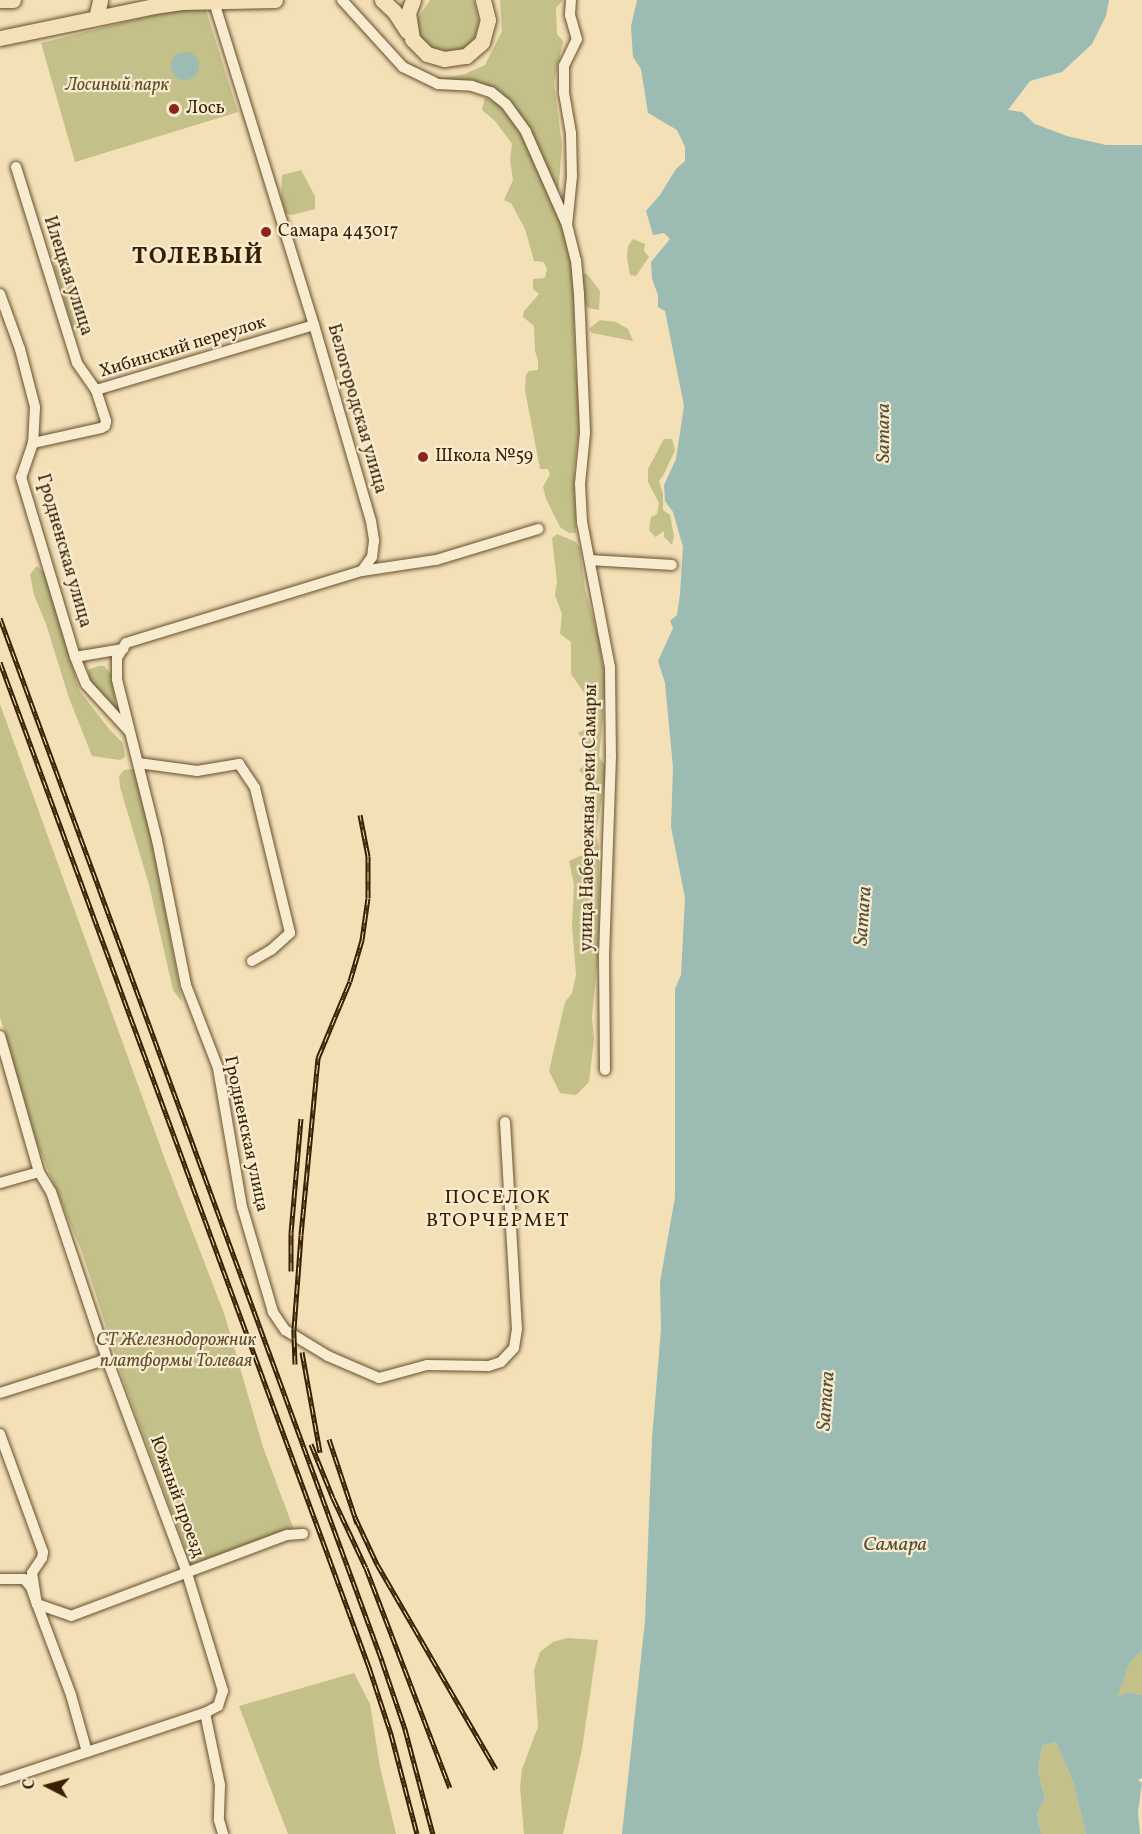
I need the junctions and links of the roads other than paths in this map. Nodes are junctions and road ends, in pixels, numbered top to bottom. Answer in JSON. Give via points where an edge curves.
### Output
{"nodes":[{"id":1,"x":0,"y":0,"type":"edge"},
{"id":2,"x":13,"y":0,"type":"edge"},
{"id":3,"x":100,"y":0,"type":"edge"},
{"id":4,"x":275,"y":0,"type":"edge"},
{"id":5,"x":342,"y":0,"type":"edge"},
{"id":6,"x":382,"y":0,"type":"edge"},
{"id":7,"x":413,"y":0,"type":"edge"},
{"id":8,"x":483,"y":0,"type":"edge"},
{"id":9,"x":571,"y":0,"type":"edge"},
{"id":10,"x":215,"y":1,"type":"edge"},
{"id":11,"x":96,"y":18,"type":"junction"},
{"id":12,"x":0,"y":38,"type":"edge"},
{"id":13,"x":412,"y":39,"type":"junction"},
{"id":14,"x":16,"y":166,"type":"dead end"},
{"id":15,"x":567,"y":225,"type":"junction"},
{"id":16,"x":0,"y":294,"type":"edge"},
{"id":17,"x":314,"y":326,"type":"junction"},
{"id":18,"x":96,"y":390,"type":"junction"},
{"id":19,"x":33,"y":443,"type":"junction"},
{"id":20,"x":538,"y":529,"type":"dead end"},
{"id":21,"x":590,"y":560,"type":"junction"},
{"id":22,"x":672,"y":565,"type":"dead end"},
{"id":23,"x":362,"y":571,"type":"junction"},
{"id":24,"x":120,"y":653,"type":"junction"},
{"id":25,"x":75,"y":657,"type":"junction"},
{"id":26,"x":130,"y":732,"type":"junction"},
{"id":27,"x":138,"y":763,"type":"junction"},
{"id":28,"x":252,"y":961,"type":"dead end"},
{"id":29,"x":0,"y":1036,"type":"edge"},
{"id":30,"x":605,"y":1070,"type":"dead end"},
{"id":31,"x":505,"y":1122,"type":"dead end"},
{"id":32,"x":39,"y":1172,"type":"junction"},
{"id":33,"x":0,"y":1183,"type":"edge"},
{"id":34,"x":108,"y":1359,"type":"junction"},
{"id":35,"x":0,"y":1392,"type":"edge"},
{"id":36,"x":0,"y":1434,"type":"edge"},
{"id":37,"x":303,"y":1534,"type":"dead end"},
{"id":38,"x":187,"y":1573,"type":"junction"},
{"id":39,"x":0,"y":1579,"type":"edge"},
{"id":40,"x":38,"y":1604,"type":"junction"},
{"id":41,"x":206,"y":1713,"type":"junction"},
{"id":42,"x":87,"y":1752,"type":"junction"},
{"id":43,"x":0,"y":1781,"type":"edge"},
{"id":44,"x":224,"y":1834,"type":"edge"}],
"edges":[{"from":1,"to":2,"type":"main road"},
{"from":3,"to":11,"type":"main road"},
{"from":4,"to":10,"type":"main road"},
{"from":5,"to":15,"type":"street","via":[[403,67],[438,84],[472,86],[491,92],[506,104],[526,132]]},
{"from":6,"to":13,"type":"main road"},
{"from":7,"to":13,"type":"main road","via":[[408,13]]},
{"from":8,"to":13,"type":"main road","via":[[488,13],[485,36],[466,56],[439,59],[418,48]]},
{"from":9,"to":15,"type":"street","name":"улица Набережная реки Самары","via":[[570,15],[577,39],[564,66],[572,176]]},
{"from":10,"to":11,"type":"main road","via":[[182,2]]},
{"from":10,"to":17,"type":"street","name":"Белогородская улица"},
{"from":11,"to":12,"type":"main road"},
{"from":14,"to":18,"type":"street","name":"Илецкая улица","via":[[77,363]]},
{"from":15,"to":21,"type":"street","name":"улица Набережная реки Самары","via":[[579,294],[585,433],[580,484]]},
{"from":16,"to":19,"type":"street","name":"Гродненская улица","via":[[35,408]]},
{"from":17,"to":18,"type":"street","name":"Хибинский переулок"},
{"from":17,"to":23,"type":"street","name":"Белогородская улица","via":[[371,521],[372,557]]},
{"from":18,"to":19,"type":"street","name":"Хибинский переулок","via":[[105,426]]},
{"from":19,"to":25,"type":"street","name":"Гродненская улица","via":[[21,477]]},
{"from":20,"to":23,"type":"street","via":[[436,560]]},
{"from":21,"to":22,"type":"street"},
{"from":21,"to":30,"type":"street","name":"улица Набережная реки Самары","via":[[609,667]]},
{"from":23,"to":24,"type":"street","via":[[126,643]]},
{"from":24,"to":25,"type":"street"},
{"from":24,"to":26,"type":"street","name":"Гродненская улица","via":[[117,679]]},
{"from":25,"to":26,"type":"street","name":"Гродненская улица","via":[[86,684]]},
{"from":26,"to":27,"type":"street","name":"Гродненская улица"},
{"from":27,"to":28,"type":"street","via":[[197,771],[239,764],[255,788],[290,933]]},
{"from":27,"to":31,"type":"street","name":"Гродненская улица","via":[[186,985],[218,1068],[242,1207],[273,1312],[285,1329],[328,1356],[379,1378],[427,1365],[489,1366],[501,1362],[514,1348],[518,1329]]},
{"from":29,"to":32,"type":"street","name":"Южный проезд"},
{"from":32,"to":33,"type":"street"},
{"from":32,"to":34,"type":"street","name":"Южный проезд","via":[[51,1192]]},
{"from":34,"to":35,"type":"street"},
{"from":34,"to":38,"type":"street","name":"Южный проезд"},
{"from":36,"to":40,"type":"street","via":[[43,1551],[32,1573]]},
{"from":37,"to":38,"type":"street","via":[[287,1535]]},
{"from":38,"to":40,"type":"street","via":[[71,1616]]},
{"from":38,"to":41,"type":"street","name":"Южный проезд","via":[[223,1691],[218,1706]]},
{"from":39,"to":40,"type":"street","via":[[24,1579]]},
{"from":40,"to":42,"type":"street"},
{"from":41,"to":42,"type":"street"},
{"from":41,"to":44,"type":"street","via":[[220,1785],[219,1820]]},
{"from":42,"to":43,"type":"street"}]}
